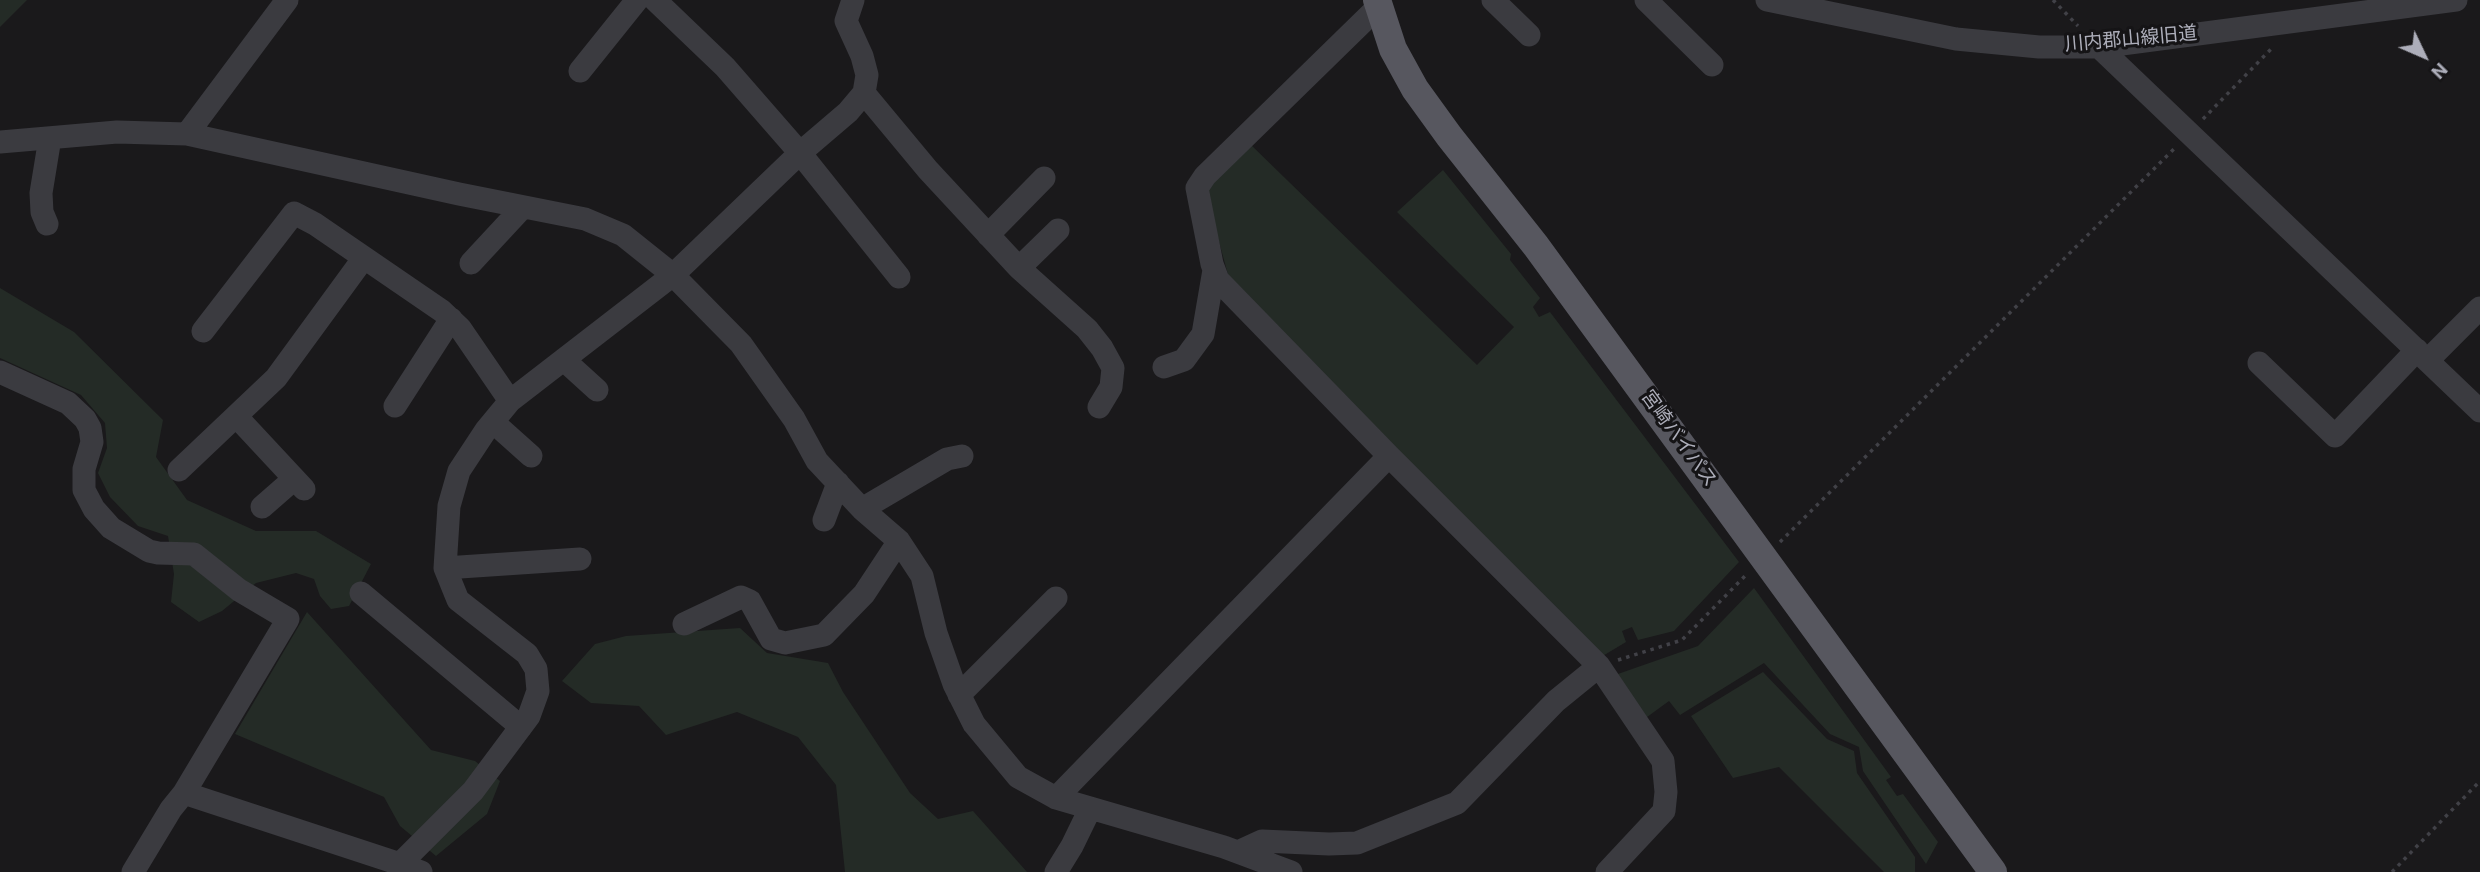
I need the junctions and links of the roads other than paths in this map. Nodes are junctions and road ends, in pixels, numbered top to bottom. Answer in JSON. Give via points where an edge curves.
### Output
{"nodes":[{"id":1,"x":287,"y":0,"type":"edge"},
{"id":2,"x":637,"y":0,"type":"edge"},
{"id":3,"x":655,"y":0,"type":"edge"},
{"id":4,"x":853,"y":0,"type":"edge"},
{"id":5,"x":1493,"y":0,"type":"edge"},
{"id":6,"x":1646,"y":0,"type":"edge"},
{"id":7,"x":1767,"y":0,"type":"edge"},
{"id":8,"x":2319,"y":0,"type":"edge"},
{"id":9,"x":2456,"y":0,"type":"edge"},
{"id":10,"x":1377,"y":3,"type":"edge"},
{"id":11,"x":2297,"y":22,"type":"junction"},
{"id":12,"x":1529,"y":35,"type":"dead end"},
{"id":13,"x":2099,"y":47,"type":"junction"},
{"id":14,"x":1712,"y":65,"type":"dead end"},
{"id":15,"x":580,"y":71,"type":"dead end"},
{"id":16,"x":864,"y":93,"type":"junction"},
{"id":17,"x":187,"y":134,"type":"junction"},
{"id":18,"x":50,"y":138,"type":"junction"},
{"id":19,"x":0,"y":142,"type":"edge"},
{"id":20,"x":800,"y":153,"type":"junction"},
{"id":21,"x":1044,"y":178,"type":"dead end"},
{"id":22,"x":523,"y":207,"type":"junction"},
{"id":23,"x":47,"y":224,"type":"dead end"},
{"id":24,"x":1058,"y":230,"type":"dead end"},
{"id":25,"x":988,"y":235,"type":"junction"},
{"id":26,"x":363,"y":260,"type":"junction"},
{"id":27,"x":471,"y":263,"type":"dead end"},
{"id":28,"x":1019,"y":268,"type":"junction"},
{"id":29,"x":1214,"y":270,"type":"junction"},
{"id":30,"x":673,"y":275,"type":"junction"},
{"id":31,"x":899,"y":276,"type":"dead end"},
{"id":32,"x":2480,"y":308,"type":"edge"},
{"id":33,"x":451,"y":320,"type":"junction"},
{"id":34,"x":203,"y":331,"type":"dead end"},
{"id":35,"x":2423,"y":355,"type":"junction"},
{"id":36,"x":564,"y":360,"type":"junction"},
{"id":37,"x":2259,"y":363,"type":"dead end"},
{"id":38,"x":1164,"y":367,"type":"dead end"},
{"id":39,"x":0,"y":372,"type":"edge"},
{"id":40,"x":597,"y":390,"type":"dead end"},
{"id":41,"x":510,"y":401,"type":"junction"},
{"id":42,"x":395,"y":405,"type":"dead end"},
{"id":43,"x":1099,"y":407,"type":"dead end"},
{"id":44,"x":2480,"y":411,"type":"edge"},
{"id":45,"x":236,"y":416,"type":"junction"},
{"id":46,"x":493,"y":422,"type":"junction"},
{"id":47,"x":531,"y":456,"type":"dead end"},
{"id":48,"x":962,"y":456,"type":"dead end"},
{"id":49,"x":1389,"y":456,"type":"junction"},
{"id":50,"x":179,"y":470,"type":"dead end"},
{"id":51,"x":838,"y":483,"type":"junction"},
{"id":52,"x":262,"y":507,"type":"dead end"},
{"id":53,"x":862,"y":509,"type":"junction"},
{"id":54,"x":824,"y":520,"type":"dead end"},
{"id":55,"x":899,"y":541,"type":"junction"},
{"id":56,"x":580,"y":559,"type":"dead end"},
{"id":57,"x":445,"y":568,"type":"junction"},
{"id":58,"x":361,"y":593,"type":"dead end"},
{"id":59,"x":1056,"y":598,"type":"dead end"},
{"id":60,"x":684,"y":624,"type":"dead end"},
{"id":61,"x":1599,"y":666,"type":"junction"},
{"id":62,"x":960,"y":695,"type":"junction"},
{"id":63,"x":521,"y":727,"type":"junction"},
{"id":64,"x":184,"y":793,"type":"junction"},
{"id":65,"x":1056,"y":798,"type":"junction"},
{"id":66,"x":1090,"y":809,"type":"junction"},
{"id":67,"x":1238,"y":852,"type":"junction"},
{"id":68,"x":410,"y":868,"type":"edge"},
{"id":69,"x":132,"y":872,"type":"edge"},
{"id":70,"x":1056,"y":872,"type":"edge"},
{"id":71,"x":1291,"y":872,"type":"edge"},
{"id":72,"x":1607,"y":872,"type":"edge"},
{"id":73,"x":1993,"y":872,"type":"edge"}],
"edges":[{"from":1,"to":17,"type":"street"},
{"from":2,"to":15,"type":"street"},
{"from":3,"to":20,"type":"street","via":[[725,66]]},
{"from":4,"to":16,"type":"street","via":[[846,21],[867,75]]},
{"from":5,"to":12,"type":"street"},
{"from":6,"to":14,"type":"street"},
{"from":7,"to":13,"type":"street","name":"川内郡山線旧道","via":[[1956,39]]},
{"from":8,"to":11,"type":"street"},
{"from":9,"to":11,"type":"street","name":"川内郡山線旧道"},
{"from":10,"to":29,"type":"street","via":[[1205,176],[1198,188]]},
{"from":10,"to":73,"type":"main road","name":"宮崎バイパス","via":[[1393,49],[1415,89],[1765,557]]},
{"from":11,"to":13,"type":"street","name":"川内郡山線旧道"},
{"from":13,"to":35,"type":"street"},
{"from":16,"to":20,"type":"street"},
{"from":16,"to":25,"type":"street"},
{"from":17,"to":18,"type":"street","via":[[117,132]]},
{"from":17,"to":22,"type":"street"},
{"from":18,"to":19,"type":"street"},
{"from":18,"to":23,"type":"street","via":[[41,193]]},
{"from":20,"to":30,"type":"street"},
{"from":20,"to":31,"type":"street"},
{"from":21,"to":25,"type":"street"},
{"from":22,"to":27,"type":"street"},
{"from":22,"to":30,"type":"street","via":[[585,219],[623,235]]},
{"from":24,"to":28,"type":"street"},
{"from":25,"to":28,"type":"street"},
{"from":26,"to":33,"type":"street"},
{"from":26,"to":34,"type":"street","via":[[294,213]]},
{"from":26,"to":45,"type":"street","via":[[275,378]]},
{"from":28,"to":43,"type":"street","via":[[1087,329],[1108,358],[1113,368],[1111,387]]},
{"from":29,"to":38,"type":"street","via":[[1203,334],[1184,360]]},
{"from":29,"to":49,"type":"street"},
{"from":30,"to":36,"type":"street"},
{"from":30,"to":51,"type":"street","via":[[741,344],[817,461]]},
{"from":32,"to":35,"type":"street"},
{"from":33,"to":41,"type":"street"},
{"from":33,"to":42,"type":"street"},
{"from":35,"to":37,"type":"street","via":[[2335,436]]},
{"from":35,"to":44,"type":"street"},
{"from":36,"to":40,"type":"street"},
{"from":36,"to":41,"type":"street"},
{"from":39,"to":64,"type":"street","via":[[68,402],[85,419],[92,442],[84,490],[111,528],[149,551],[194,554],[239,590],[288,619]]},
{"from":41,"to":46,"type":"street"},
{"from":45,"to":50,"type":"street"},
{"from":45,"to":52,"type":"street","via":[[299,484]]},
{"from":46,"to":47,"type":"street"},
{"from":46,"to":57,"type":"street","via":[[460,471],[449,506]]},
{"from":48,"to":53,"type":"street","via":[[947,459]]},
{"from":49,"to":61,"type":"street"},
{"from":49,"to":65,"type":"street"},
{"from":51,"to":53,"type":"street"},
{"from":51,"to":54,"type":"street"},
{"from":53,"to":55,"type":"street"},
{"from":55,"to":60,"type":"street","via":[[864,594],[824,635],[785,643],[771,639],[750,601],[741,597]]},
{"from":55,"to":62,"type":"street","via":[[922,576],[936,633]]},
{"from":56,"to":57,"type":"street"},
{"from":57,"to":63,"type":"street","via":[[458,600],[515,643],[536,669],[538,691]]},
{"from":58,"to":63,"type":"street"},
{"from":59,"to":62,"type":"street"},
{"from":61,"to":67,"type":"street","via":[[1556,701],[1457,803],[1357,843],[1262,841]]},
{"from":61,"to":72,"type":"street","via":[[1662,761],[1666,792],[1664,810]]},
{"from":62,"to":65,"type":"street","via":[[974,724],[1018,776]]},
{"from":63,"to":68,"type":"street"},
{"from":64,"to":68,"type":"street"},
{"from":64,"to":69,"type":"street"},
{"from":65,"to":66,"type":"street"},
{"from":66,"to":67,"type":"street"},
{"from":66,"to":70,"type":"street"},
{"from":67,"to":71,"type":"street"}]}
